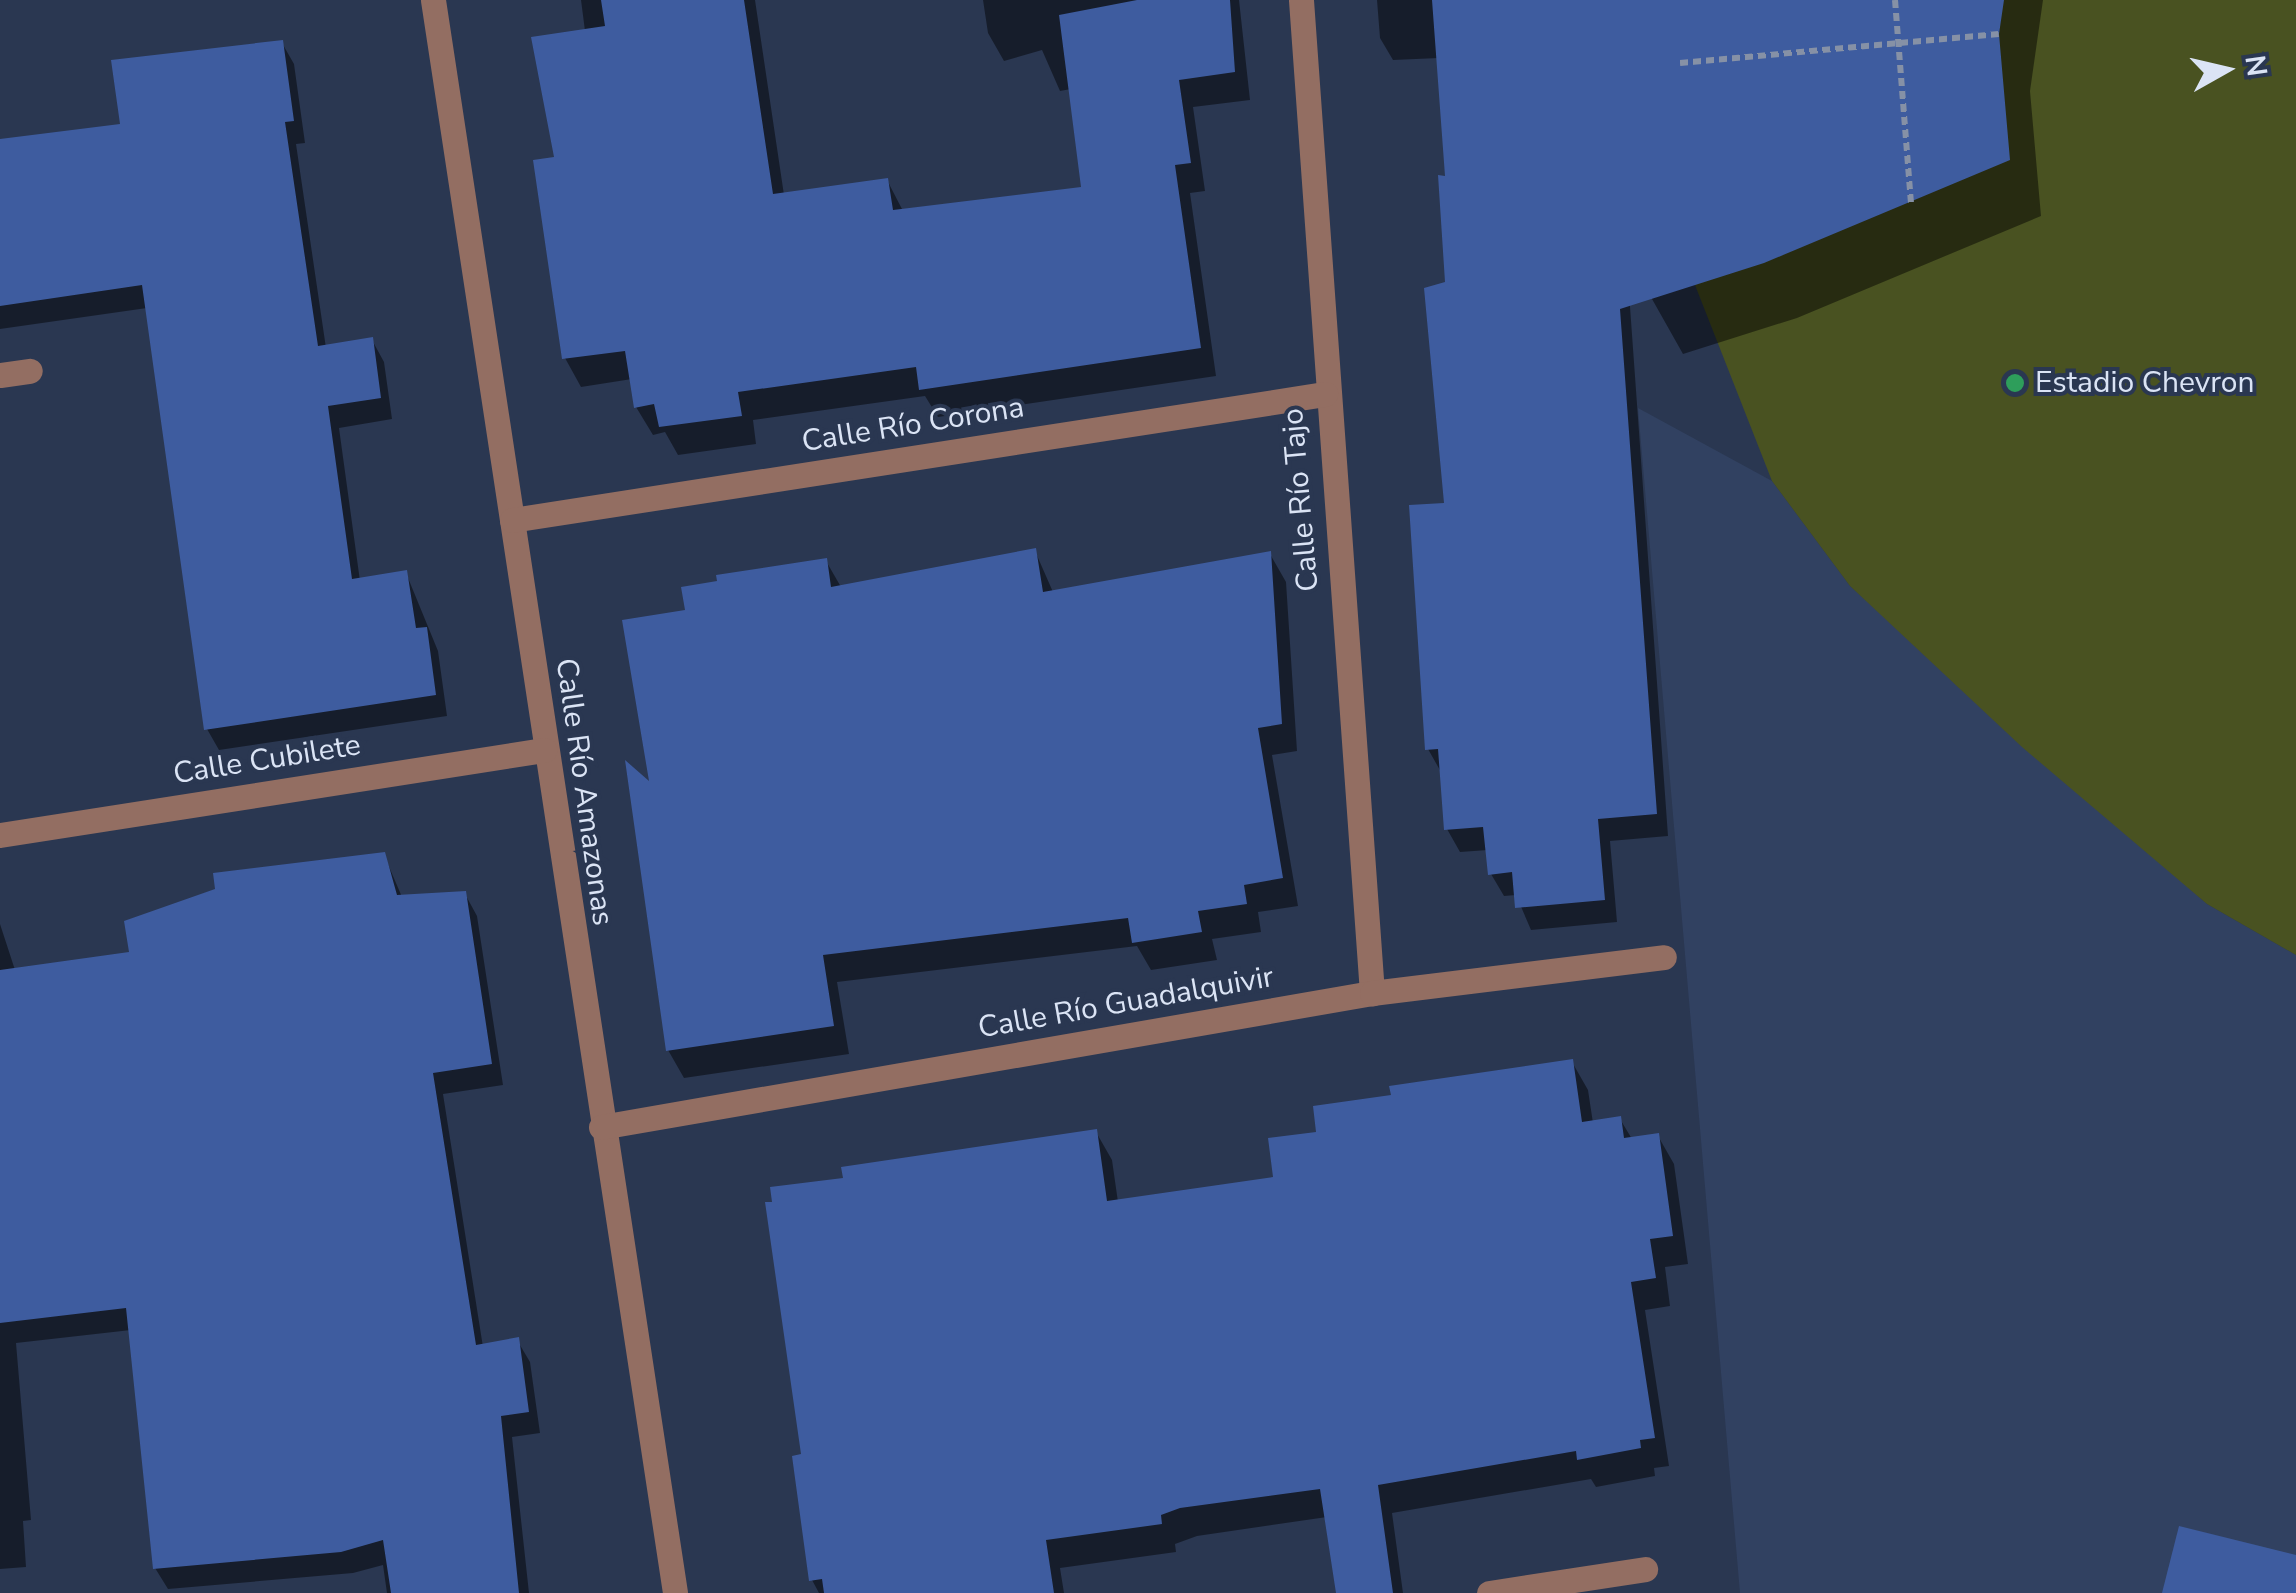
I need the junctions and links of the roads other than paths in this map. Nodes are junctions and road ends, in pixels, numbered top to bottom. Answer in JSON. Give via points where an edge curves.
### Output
{"nodes":[{"id":1,"x":433,"y":0,"type":"edge"},
{"id":2,"x":1301,"y":0,"type":"edge"},
{"id":3,"x":30,"y":371,"type":"dead end"},
{"id":4,"x":0,"y":375,"type":"edge"},
{"id":5,"x":1325,"y":394,"type":"junction"},
{"id":6,"x":512,"y":520,"type":"junction"},
{"id":7,"x":544,"y":750,"type":"junction"},
{"id":8,"x":0,"y":835,"type":"edge"},
{"id":9,"x":1664,"y":957,"type":"dead end"},
{"id":10,"x":1372,"y":994,"type":"junction"},
{"id":11,"x":601,"y":1127,"type":"junction"},
{"id":12,"x":1645,"y":1569,"type":"dead end"},
{"id":13,"x":675,"y":1593,"type":"edge"},
{"id":14,"x":1488,"y":1593,"type":"edge"}],
"edges":[{"from":1,"to":6,"type":"street","name":"Calle Río Amazonas"},
{"from":2,"to":5,"type":"street","name":"Calle Río Tajo"},
{"from":3,"to":4,"type":"street"},
{"from":5,"to":6,"type":"street","name":"Calle Río Corona"},
{"from":5,"to":10,"type":"street","name":"Calle Río Tajo"},
{"from":6,"to":7,"type":"street","name":"Calle Río Amazonas"},
{"from":7,"to":8,"type":"street","name":"Calle Cubilete"},
{"from":7,"to":11,"type":"street","name":"Calle Río Amazonas"},
{"from":9,"to":10,"type":"street","name":"Calle Río Guadalquivir"},
{"from":10,"to":11,"type":"street","name":"Calle Río Guadalquivir"},
{"from":11,"to":13,"type":"street","name":"Calle Río Amazonas"},
{"from":12,"to":14,"type":"street"}]}
